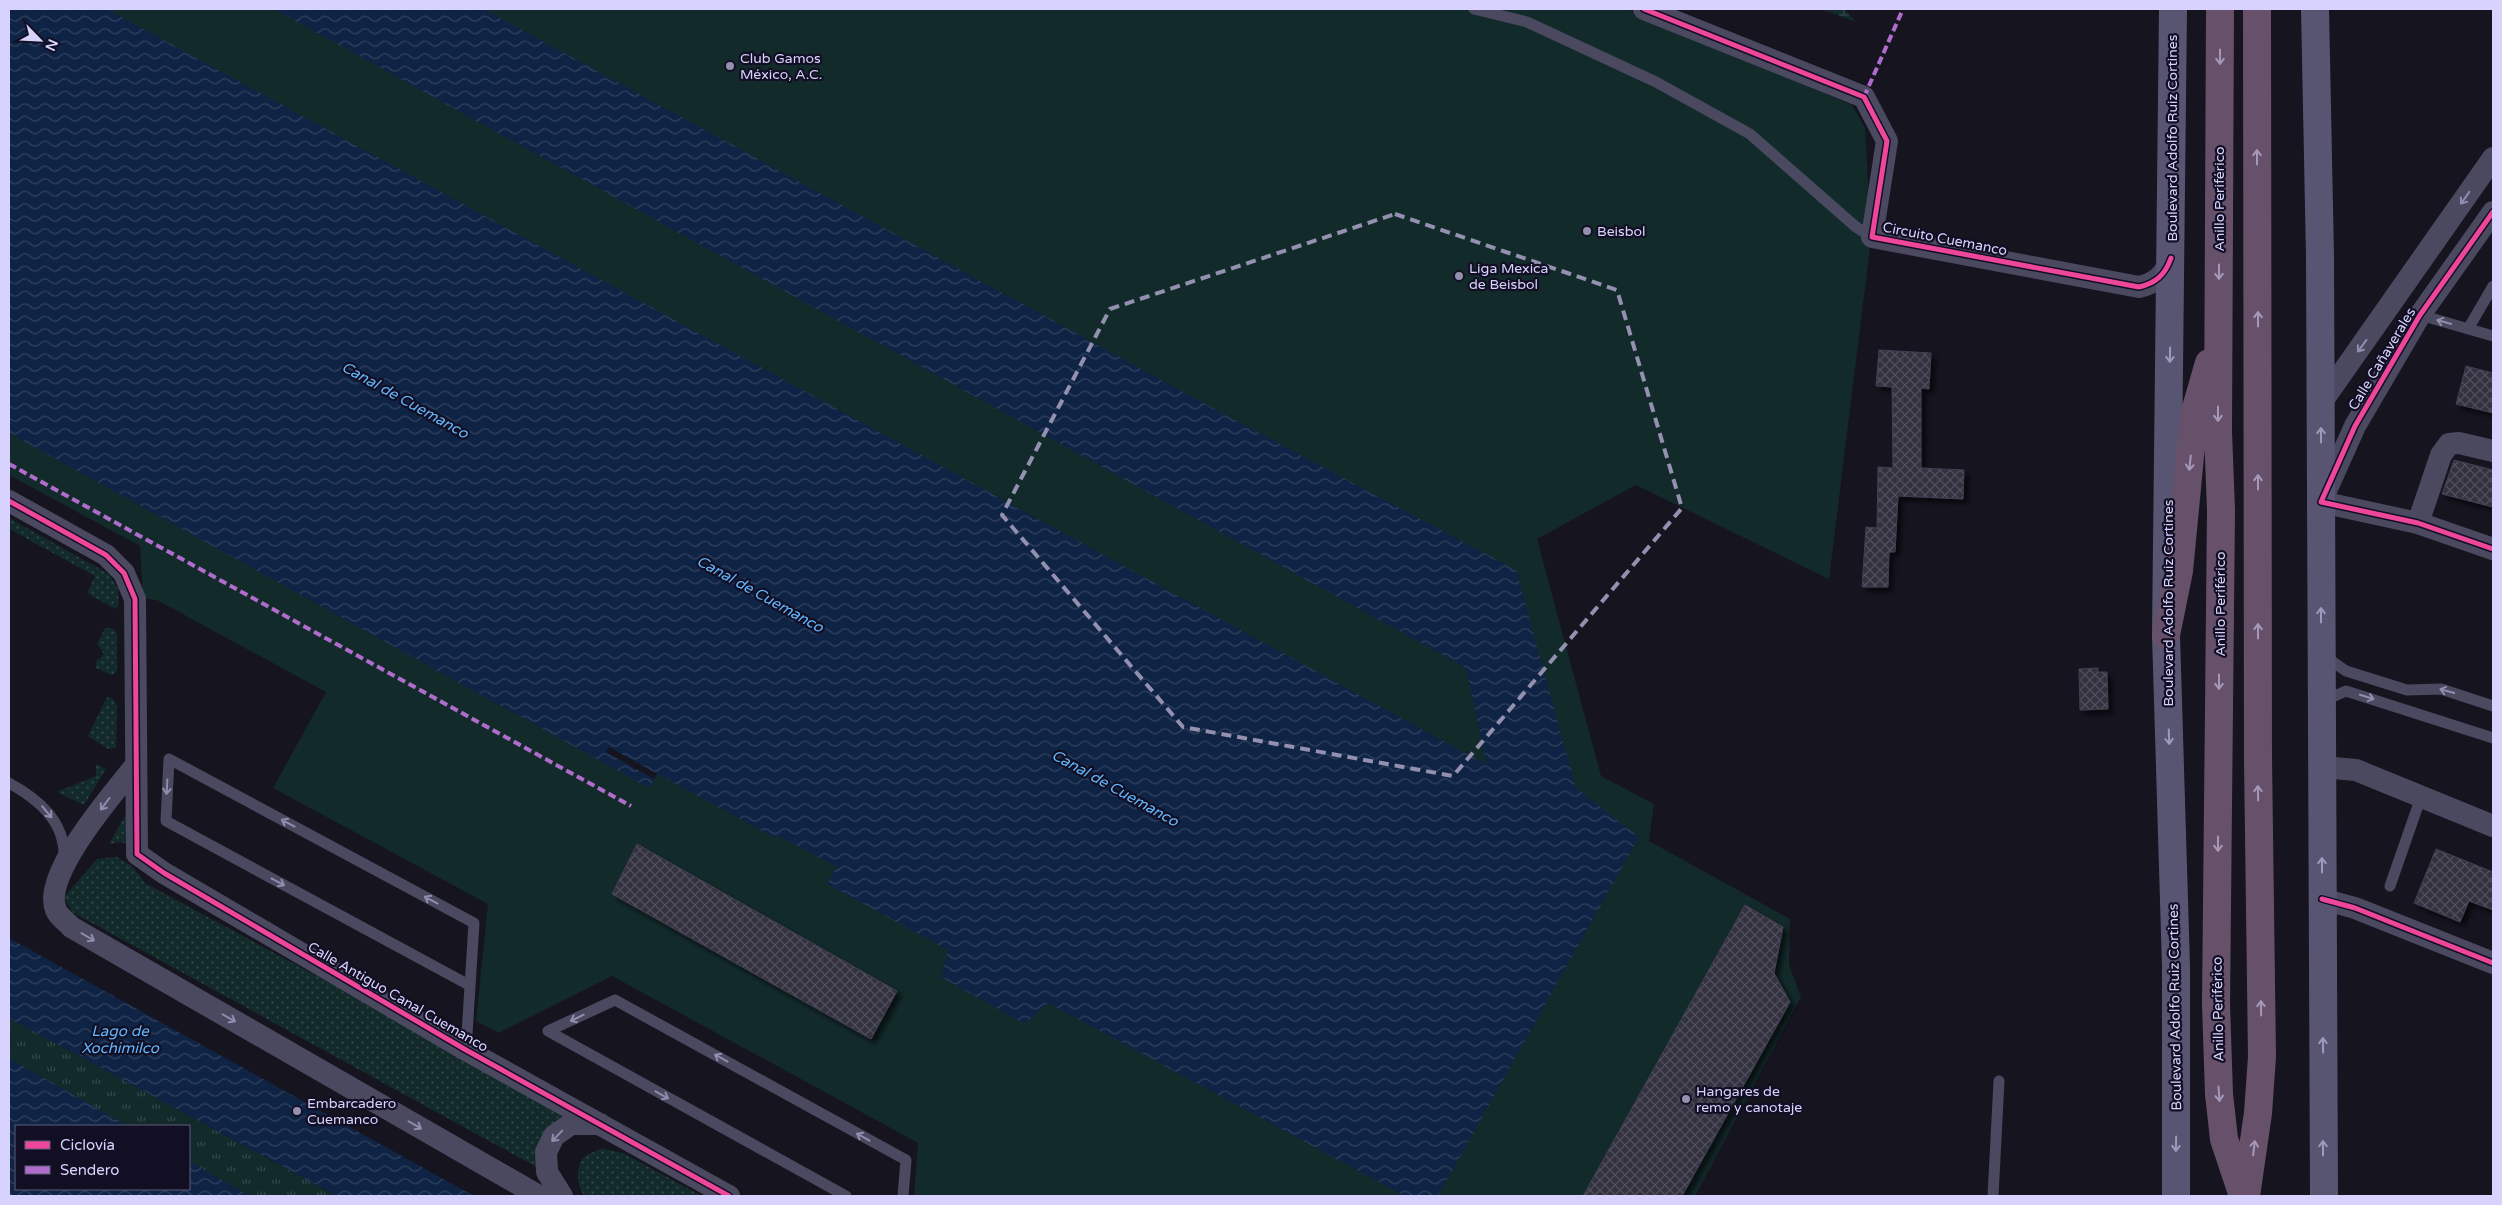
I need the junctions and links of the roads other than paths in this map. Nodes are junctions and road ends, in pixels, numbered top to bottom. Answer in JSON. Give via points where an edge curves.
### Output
{"nodes":[{"id":1,"x":1474,"y":9,"type":"edge"},
{"id":2,"x":1644,"y":9,"type":"edge"},
{"id":3,"x":2173,"y":9,"type":"edge"},
{"id":4,"x":2220,"y":9,"type":"edge"},
{"id":5,"x":2257,"y":9,"type":"edge"},
{"id":6,"x":2315,"y":9,"type":"edge"},
{"id":7,"x":2493,"y":158,"type":"edge"},
{"id":8,"x":2493,"y":212,"type":"edge"},
{"id":9,"x":2493,"y":231,"type":"edge"},
{"id":10,"x":1872,"y":236,"type":"junction"},
{"id":11,"x":2471,"y":244,"type":"junction"},
{"id":12,"x":2171,"y":258,"type":"junction"},
{"id":13,"x":2130,"y":286,"type":"junction"},
{"id":14,"x":2493,"y":286,"type":"edge"},
{"id":15,"x":2420,"y":315,"type":"junction"},
{"id":16,"x":2170,"y":318,"type":"junction"},
{"id":17,"x":2379,"y":322,"type":"junction"},
{"id":18,"x":2218,"y":330,"type":"junction"},
{"id":19,"x":2468,"y":330,"type":"junction"},
{"id":20,"x":2493,"y":336,"type":"edge"},
{"id":21,"x":2406,"y":341,"type":"junction"},
{"id":22,"x":2321,"y":403,"type":"junction"},
{"id":23,"x":2493,"y":451,"type":"edge"},
{"id":24,"x":9,"y":501,"type":"edge"},
{"id":25,"x":2321,"y":502,"type":"junction"},
{"id":26,"x":2418,"y":523,"type":"junction"},
{"id":27,"x":2493,"y":549,"type":"edge"},
{"id":28,"x":2166,"y":636,"type":"junction"},
{"id":29,"x":2322,"y":654,"type":"junction"},
{"id":30,"x":2322,"y":702,"type":"junction"},
{"id":31,"x":2493,"y":706,"type":"edge"},
{"id":32,"x":2493,"y":738,"type":"edge"},
{"id":33,"x":135,"y":766,"type":"junction"},
{"id":34,"x":2322,"y":767,"type":"junction"},
{"id":35,"x":9,"y":783,"type":"edge"},
{"id":36,"x":2421,"y":797,"type":"junction"},
{"id":37,"x":2493,"y":826,"type":"edge"},
{"id":38,"x":64,"y":863,"type":"junction"},
{"id":39,"x":2390,"y":886,"type":"dead end"},
{"id":40,"x":2322,"y":899,"type":"junction"},
{"id":41,"x":2493,"y":963,"type":"edge"},
{"id":42,"x":469,"y":985,"type":"junction"},
{"id":43,"x":466,"y":1050,"type":"junction"},
{"id":44,"x":1999,"y":1082,"type":"dead end"},
{"id":45,"x":601,"y":1124,"type":"junction"},
{"id":46,"x":540,"y":1196,"type":"edge"},
{"id":47,"x":562,"y":1196,"type":"edge"},
{"id":48,"x":729,"y":1196,"type":"edge"},
{"id":49,"x":846,"y":1196,"type":"edge"},
{"id":50,"x":903,"y":1196,"type":"edge"},
{"id":51,"x":1993,"y":1196,"type":"edge"},
{"id":52,"x":2176,"y":1196,"type":"edge"},
{"id":53,"x":2245,"y":1196,"type":"edge"},
{"id":54,"x":2324,"y":1196,"type":"edge"}],
"edges":[{"from":1,"to":10,"type":"lane","via":[[1527,22],[1656,82],[1750,134],[1856,227]]},
{"from":2,"to":10,"type":"street","name":"Circuito Cuemanco","via":[[1864,97],[1887,141]]},
{"from":3,"to":12,"type":"main road","name":"Boulevard Adolfo Ruiz Cortines"},
{"from":4,"to":18,"type":"highway","name":"Anillo Periférico","one_way":true},
{"from":53,"to":5,"type":"highway","name":"Anillo Periférico","one_way":true,"via":[[2257,1122],[2262,1057],[2258,759]]},
{"from":6,"to":22,"type":"main road"},
{"from":7,"to":17,"type":"street","name":"Calle Cañaverales","one_way":true},
{"from":8,"to":11,"type":"street","name":"Calle Cañaverales"},
{"from":9,"to":11,"type":"lane"},
{"from":10,"to":13,"type":"street","name":"Circuito Cuemanco"},
{"from":11,"to":15,"type":"street","name":"Calle Cañaverales"},
{"from":12,"to":13,"type":"street","name":"Circuito Cuemanco","via":[[2163,275],[2155,282]]},
{"from":12,"to":16,"type":"main road","name":"Boulevard Adolfo Ruiz Cortines"},
{"from":13,"to":16,"type":"street","name":"Circuito Cuemanco","via":[[2154,299]]},
{"from":14,"to":19,"type":"lane"},
{"from":19,"to":15,"type":"lane","one_way":true},
{"from":15,"to":21,"type":"street","name":"Calle Cañaverales"},
{"from":16,"to":28,"type":"main road","name":"Boulevard Adolfo Ruiz Cortines","one_way":true},
{"from":17,"to":21,"type":"street"},
{"from":17,"to":22,"type":"street","name":"Calle Cañaverales","one_way":true},
{"from":18,"to":28,"type":"highway","one_way":true,"via":[[2194,415],[2179,571]]},
{"from":18,"to":53,"type":"highway","name":"Anillo Periférico","one_way":true,"via":[[2220,520],[2216,1004],[2224,1139]]},
{"from":19,"to":20,"type":"lane"},
{"from":21,"to":25,"type":"street","name":"Calle Cañaverales","via":[[2355,426]]},
{"from":25,"to":22,"type":"main road","one_way":true},
{"from":23,"to":26,"type":"street","via":[[2460,443],[2449,444],[2442,454]]},
{"from":24,"to":33,"type":"street","via":[[106,555],[124,573],[135,599]]},
{"from":25,"to":26,"type":"street"},
{"from":29,"to":25,"type":"main road","one_way":true},
{"from":26,"to":27,"type":"street"},
{"from":28,"to":52,"type":"main road","name":"Boulevard Adolfo Ruiz Cortines","one_way":true,"via":[[2176,967]]},
{"from":29,"to":30,"type":"main road"},
{"from":31,"to":29,"type":"lane","one_way":true,"via":[[2441,689],[2407,690],[2346,671]]},
{"from":30,"to":32,"type":"lane","one_way":true,"via":[[2346,691]]},
{"from":30,"to":34,"type":"main road"},
{"from":33,"to":38,"type":"street","one_way":true,"via":[[82,834]]},
{"from":33,"to":43,"type":"street","name":"Calle Antiguo Canal Cuemanco","via":[[137,854]]},
{"from":34,"to":36,"type":"street","via":[[2356,770]]},
{"from":40,"to":34,"type":"main road","one_way":true},
{"from":35,"to":38,"type":"lane","one_way":true,"via":[[44,807],[56,823],[64,843]]},
{"from":36,"to":37,"type":"street"},
{"from":36,"to":39,"type":"lane"},
{"from":38,"to":46,"type":"street","one_way":true,"via":[[55,888],[56,910],[71,927]]},
{"from":40,"to":41,"type":"street","via":[[2355,908]]},
{"from":54,"to":40,"type":"main road","one_way":true},
{"from":42,"to":42,"type":"lane","one_way":true,"via":[[474,923],[169,759],[166,821]]},
{"from":42,"to":43,"type":"lane"},
{"from":43,"to":45,"type":"street","name":"Calle Antiguo Canal Cuemanco"},
{"from":44,"to":51,"type":"lane"},
{"from":45,"to":47,"type":"street","one_way":true,"via":[[571,1124],[554,1136],[546,1152],[548,1172]]},
{"from":45,"to":48,"type":"street","name":"Calle Antiguo Canal Cuemanco"},
{"from":50,"to":49,"type":"lane","one_way":true,"via":[[906,1160],[615,1000],[548,1032]]}]}
